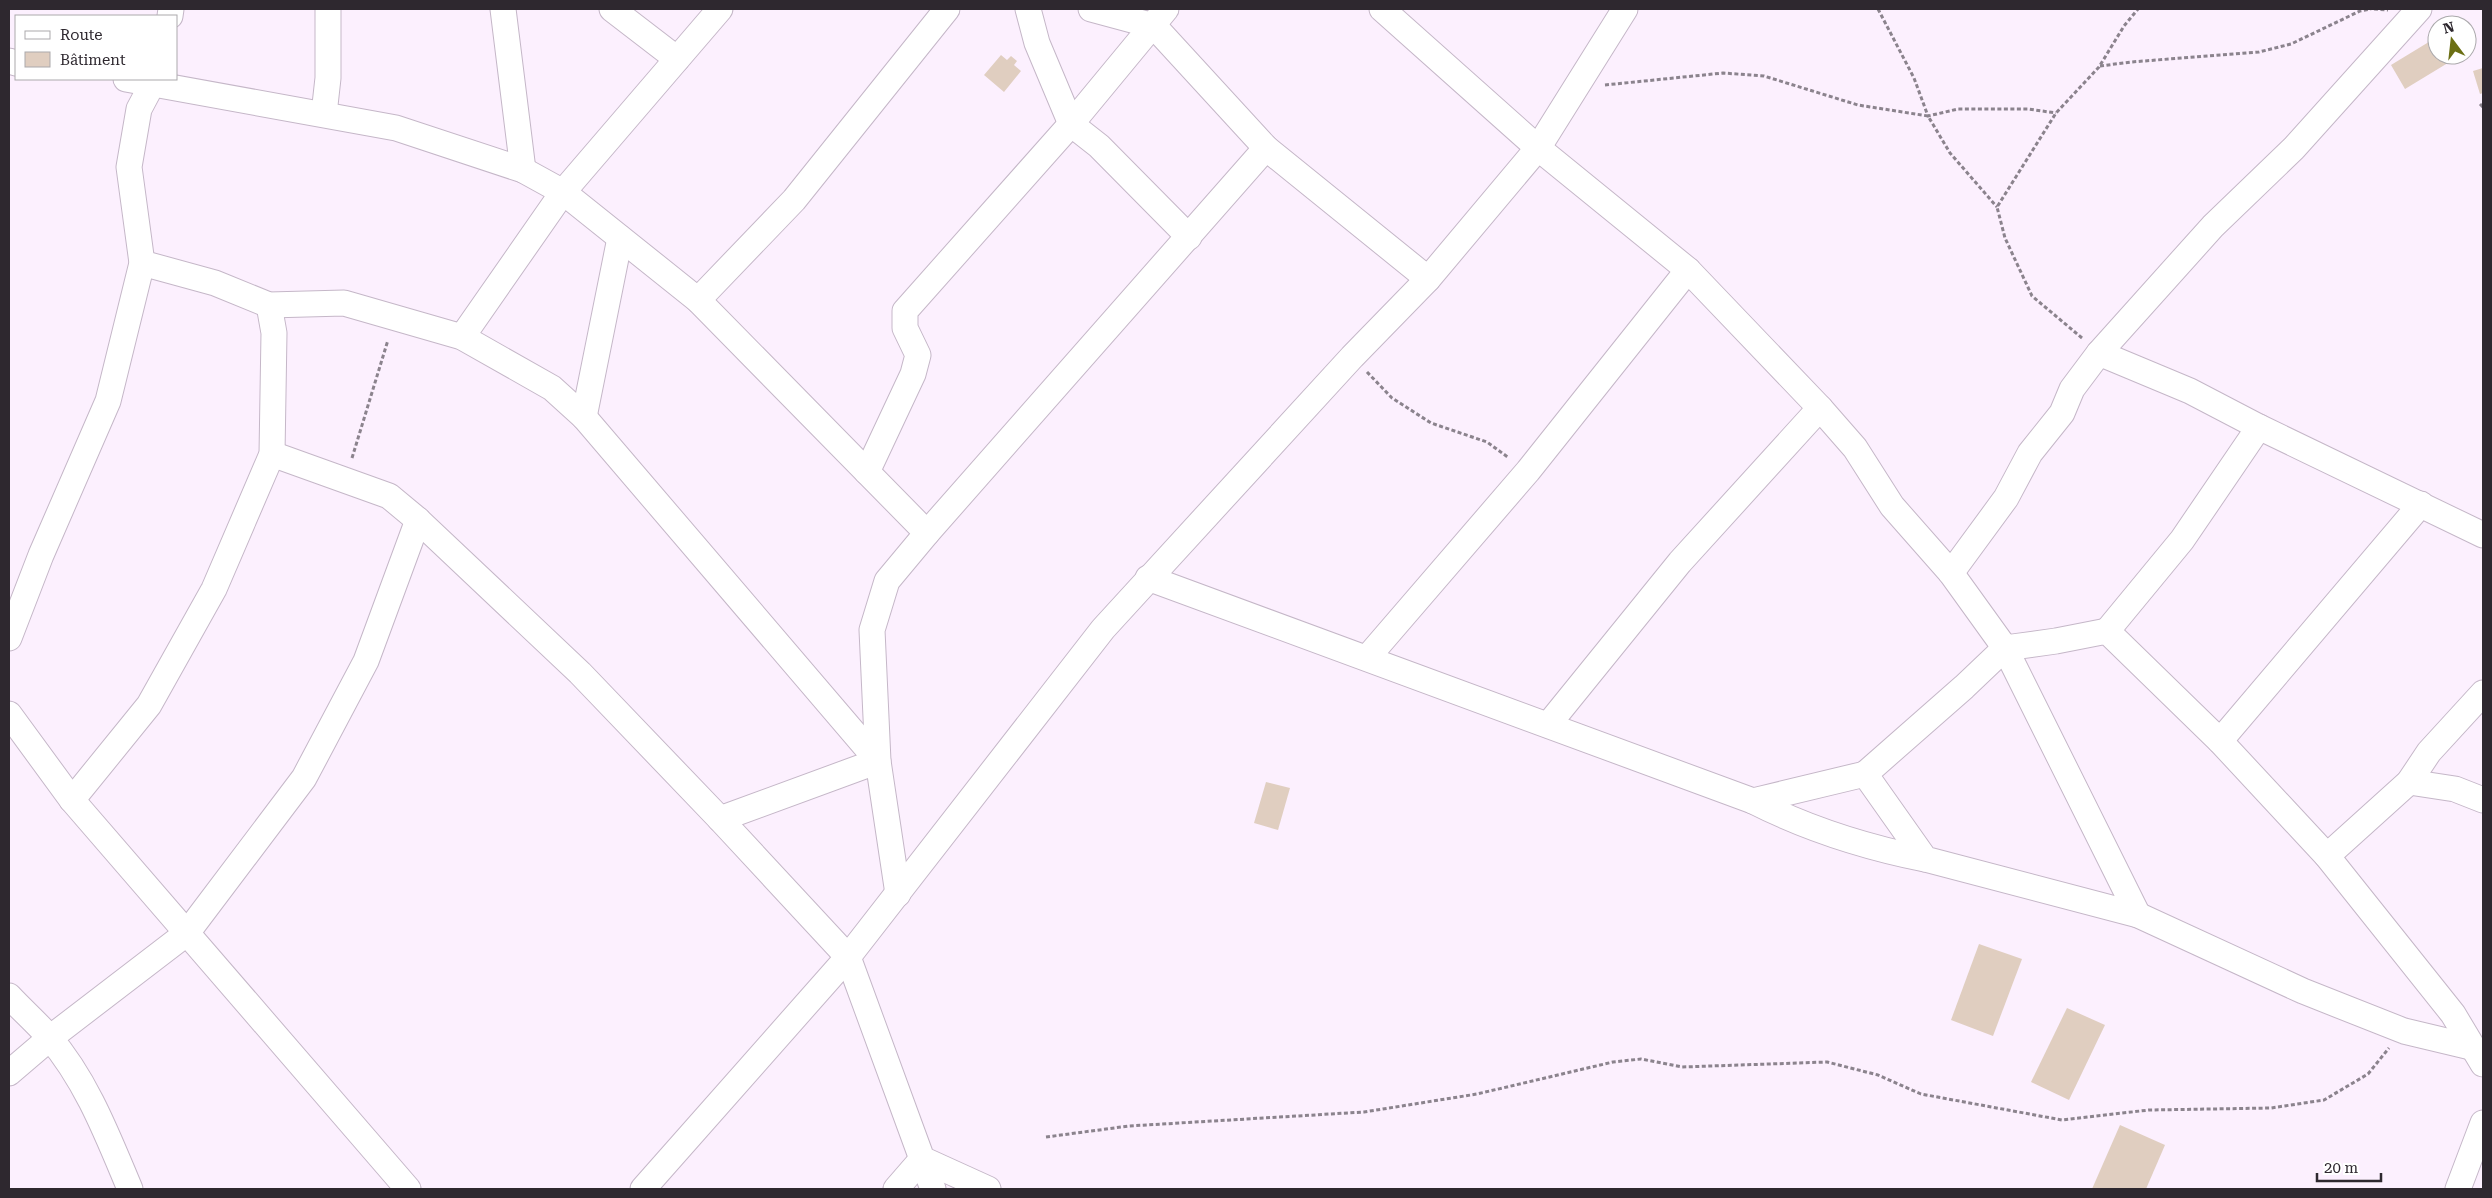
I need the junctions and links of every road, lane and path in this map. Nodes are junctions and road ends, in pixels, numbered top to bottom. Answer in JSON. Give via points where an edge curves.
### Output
{"nodes":[{"id":1,"x":328,"y":9,"type":"edge"},
{"id":2,"x":503,"y":9,"type":"edge"},
{"id":3,"x":612,"y":9,"type":"edge"},
{"id":4,"x":720,"y":9,"type":"edge"},
{"id":5,"x":947,"y":9,"type":"edge"},
{"id":6,"x":1028,"y":9,"type":"edge"},
{"id":7,"x":1091,"y":9,"type":"edge"},
{"id":8,"x":1382,"y":9,"type":"edge"},
{"id":9,"x":1625,"y":9,"type":"edge"},
{"id":10,"x":1878,"y":9,"type":"edge"},
{"id":11,"x":2138,"y":9,"type":"edge"},
{"id":12,"x":2371,"y":9,"type":"edge"},
{"id":13,"x":2416,"y":10,"type":"edge"},
{"id":14,"x":1160,"y":17,"type":"edge"},
{"id":15,"x":677,"y":59,"type":"junction"},
{"id":16,"x":2099,"y":67,"type":"junction"},
{"id":17,"x":140,"y":80,"type":"edge"},
{"id":18,"x":155,"y":81,"type":"edge"},
{"id":19,"x":1574,"y":89,"type":"junction"},
{"id":20,"x":2056,"y":113,"type":"junction"},
{"id":21,"x":324,"y":114,"type":"junction"},
{"id":22,"x":1928,"y":116,"type":"junction"},
{"id":23,"x":1071,"y":124,"type":"junction"},
{"id":24,"x":1266,"y":148,"type":"junction"},
{"id":25,"x":1538,"y":148,"type":"junction"},
{"id":26,"x":523,"y":170,"type":"junction"},
{"id":27,"x":563,"y":192,"type":"junction"},
{"id":28,"x":1997,"y":207,"type":"junction"},
{"id":29,"x":620,"y":238,"type":"junction"},
{"id":30,"x":1189,"y":238,"type":"junction"},
{"id":31,"x":142,"y":263,"type":"junction"},
{"id":32,"x":1688,"y":270,"type":"junction"},
{"id":33,"x":1428,"y":279,"type":"junction"},
{"id":34,"x":698,"y":300,"type":"junction"},
{"id":35,"x":269,"y":305,"type":"junction"},
{"id":36,"x":394,"y":318,"type":"junction"},
{"id":37,"x":462,"y":337,"type":"junction"},
{"id":38,"x":2099,"y":353,"type":"junction"},
{"id":39,"x":1352,"y":357,"type":"junction"},
{"id":40,"x":1820,"y":408,"type":"junction"},
{"id":41,"x":584,"y":417,"type":"junction"},
{"id":42,"x":2259,"y":427,"type":"junction"},
{"id":43,"x":272,"y":454,"type":"junction"},
{"id":44,"x":1528,"y":471,"type":"junction"},
{"id":45,"x":867,"y":472,"type":"junction"},
{"id":46,"x":345,"y":479,"type":"junction"},
{"id":47,"x":2421,"y":504,"type":"junction"},
{"id":48,"x":418,"y":520,"type":"junction"},
{"id":49,"x":927,"y":533,"type":"junction"},
{"id":50,"x":2483,"y":535,"type":"edge"},
{"id":51,"x":1951,"y":573,"type":"junction"},
{"id":52,"x":1148,"y":578,"type":"junction"},
{"id":53,"x":2106,"y":631,"type":"junction"},
{"id":54,"x":9,"y":638,"type":"edge"},
{"id":55,"x":2005,"y":648,"type":"junction"},
{"id":56,"x":1367,"y":658,"type":"junction"},
{"id":57,"x":2483,"y":693,"type":"edge"},
{"id":58,"x":9,"y":714,"type":"edge"},
{"id":59,"x":1548,"y":724,"type":"junction"},
{"id":60,"x":2220,"y":741,"type":"junction"},
{"id":61,"x":878,"y":761,"type":"junction"},
{"id":62,"x":1865,"y":774,"type":"junction"},
{"id":63,"x":2409,"y":782,"type":"junction"},
{"id":64,"x":72,"y":800,"type":"junction"},
{"id":65,"x":2483,"y":800,"type":"edge"},
{"id":66,"x":1753,"y":801,"type":"junction"},
{"id":67,"x":720,"y":819,"type":"junction"},
{"id":68,"x":2327,"y":856,"type":"junction"},
{"id":69,"x":1925,"y":859,"type":"junction"},
{"id":70,"x":898,"y":894,"type":"junction"},
{"id":71,"x":2138,"y":915,"type":"junction"},
{"id":72,"x":187,"y":933,"type":"junction"},
{"id":73,"x":848,"y":957,"type":"junction"},
{"id":74,"x":9,"y":996,"type":"edge"},
{"id":75,"x":2404,"y":1030,"type":"junction"},
{"id":76,"x":50,"y":1038,"type":"junction"},
{"id":77,"x":2477,"y":1056,"type":"edge"},
{"id":78,"x":9,"y":1073,"type":"edge"},
{"id":79,"x":2483,"y":1122,"type":"edge"},
{"id":80,"x":1046,"y":1137,"type":"dead end"},
{"id":81,"x":922,"y":1159,"type":"junction"},
{"id":82,"x":130,"y":1189,"type":"edge"},
{"id":83,"x":408,"y":1189,"type":"edge"},
{"id":84,"x":643,"y":1189,"type":"edge"},
{"id":85,"x":896,"y":1189,"type":"edge"},
{"id":86,"x":933,"y":1189,"type":"edge"},
{"id":87,"x":988,"y":1189,"type":"edge"},
{"id":88,"x":2458,"y":1189,"type":"edge"}],
"edges":[{"from":1,"to":21,"type":"street","via":[[328,78]]},
{"from":2,"to":26,"type":"street"},
{"from":3,"to":15,"type":"street"},
{"from":4,"to":15,"type":"street"},
{"from":5,"to":34,"type":"street","via":[[794,200]]},
{"from":6,"to":23,"type":"street","via":[[1037,43]]},
{"from":7,"to":14,"type":"street"},
{"from":8,"to":25,"type":"street"},
{"from":9,"to":19,"type":"street"},
{"from":10,"to":22,"type":"path","via":[[1914,78]]},
{"from":11,"to":16,"type":"path"},
{"from":12,"to":16,"type":"path","via":[[2360,11],[2290,44],[2259,52]]},
{"from":13,"to":38,"type":"street","via":[[2294,148],[2213,226]]},
{"from":14,"to":23,"type":"street"},
{"from":14,"to":24,"type":"street"},
{"from":15,"to":27,"type":"street"},
{"from":16,"to":20,"type":"path"},
{"from":17,"to":18,"type":"street"},
{"from":18,"to":21,"type":"street"},
{"from":18,"to":31,"type":"street","via":[[139,109],[129,167]]},
{"from":19,"to":22,"type":"path","via":[[1722,73],[1764,76],[1858,105]]},
{"from":19,"to":25,"type":"street"},
{"from":20,"to":22,"type":"path","via":[[2028,109],[1958,109]]},
{"from":20,"to":28,"type":"path"},
{"from":21,"to":26,"type":"street","via":[[396,128]]},
{"from":22,"to":28,"type":"path","via":[[1950,153]]},
{"from":23,"to":30,"type":"street","via":[[1099,146]]},
{"from":23,"to":45,"type":"street","via":[[905,311],[905,328],[918,355],[914,374]]},
{"from":24,"to":30,"type":"street"},
{"from":24,"to":33,"type":"street"},
{"from":25,"to":32,"type":"street"},
{"from":25,"to":33,"type":"street"},
{"from":26,"to":27,"type":"street"},
{"from":27,"to":29,"type":"street"},
{"from":27,"to":37,"type":"street"},
{"from":28,"to":38,"type":"path","via":[[2006,238],[2032,296]]},
{"from":29,"to":34,"type":"street"},
{"from":29,"to":41,"type":"street"},
{"from":30,"to":49,"type":"street"},
{"from":31,"to":35,"type":"street","via":[[215,283]]},
{"from":31,"to":54,"type":"street","via":[[108,401]]},
{"from":32,"to":40,"type":"street"},
{"from":32,"to":44,"type":"street"},
{"from":33,"to":39,"type":"street"},
{"from":34,"to":45,"type":"street"},
{"from":35,"to":36,"type":"street","via":[[344,303]]},
{"from":35,"to":43,"type":"street","via":[[274,333]]},
{"from":36,"to":37,"type":"street"},
{"from":36,"to":46,"type":"path"},
{"from":37,"to":41,"type":"street","via":[[552,388]]},
{"from":38,"to":42,"type":"street","via":[[2190,391]]},
{"from":38,"to":51,"type":"street","via":[[2072,389],[2062,413],[2030,453],[2006,498]]},
{"from":39,"to":44,"type":"path","via":[[1392,398],[1431,423],[1487,442]]},
{"from":39,"to":52,"type":"street"},
{"from":40,"to":51,"type":"street","via":[[1855,448],[1892,506]]},
{"from":40,"to":59,"type":"street","via":[[1680,562]]},
{"from":41,"to":61,"type":"street"},
{"from":42,"to":47,"type":"street"},
{"from":42,"to":53,"type":"street","via":[[2182,540]]},
{"from":43,"to":46,"type":"street"},
{"from":43,"to":64,"type":"street","via":[[214,589],[149,705]]},
{"from":44,"to":56,"type":"street"},
{"from":45,"to":49,"type":"street"},
{"from":46,"to":48,"type":"street","via":[[389,496]]},
{"from":47,"to":50,"type":"street"},
{"from":47,"to":60,"type":"street"},
{"from":48,"to":67,"type":"street","via":[[580,673]]},
{"from":48,"to":72,"type":"street","via":[[366,662],[304,778]]},
{"from":49,"to":61,"type":"street","via":[[887,581],[872,630]]},
{"from":51,"to":55,"type":"street"},
{"from":52,"to":56,"type":"street"},
{"from":52,"to":70,"type":"street","via":[[1103,629]]},
{"from":53,"to":55,"type":"street"},
{"from":53,"to":60,"type":"street"},
{"from":55,"to":62,"type":"street"},
{"from":55,"to":71,"type":"street"},
{"from":56,"to":59,"type":"street"},
{"from":57,"to":63,"type":"street","via":[[2429,752]]},
{"from":58,"to":64,"type":"street"},
{"from":59,"to":66,"type":"street"},
{"from":60,"to":68,"type":"street"},
{"from":61,"to":67,"type":"street"},
{"from":61,"to":70,"type":"street"},
{"from":62,"to":66,"type":"street"},
{"from":62,"to":69,"type":"street"},
{"from":63,"to":65,"type":"street","via":[[2455,789]]},
{"from":63,"to":68,"type":"street"},
{"from":64,"to":72,"type":"street"},
{"from":66,"to":69,"type":"street","via":[[1794,822],[1881,850]]},
{"from":67,"to":73,"type":"street"},
{"from":68,"to":77,"type":"street","via":[[2453,1014]]},
{"from":69,"to":71,"type":"street"},
{"from":70,"to":73,"type":"street"},
{"from":71,"to":75,"type":"street","via":[[2303,991]]},
{"from":72,"to":76,"type":"street"},
{"from":72,"to":83,"type":"street"},
{"from":73,"to":81,"type":"street"},
{"from":73,"to":84,"type":"street"},
{"from":74,"to":76,"type":"street"},
{"from":75,"to":77,"type":"street"},
{"from":75,"to":80,"type":"path","via":[[2368,1074],[2324,1100],[2271,1108],[2149,1110],[2062,1120],[1921,1094],[1878,1075],[1827,1062],[1682,1067],[1641,1059],[1614,1062],[1477,1094],[1364,1112],[1129,1126]]},
{"from":76,"to":78,"type":"street"},
{"from":76,"to":82,"type":"street","via":[[103,1124]]},
{"from":79,"to":88,"type":"street"},
{"from":81,"to":85,"type":"street"},
{"from":81,"to":86,"type":"street"},
{"from":81,"to":87,"type":"street"}]}
